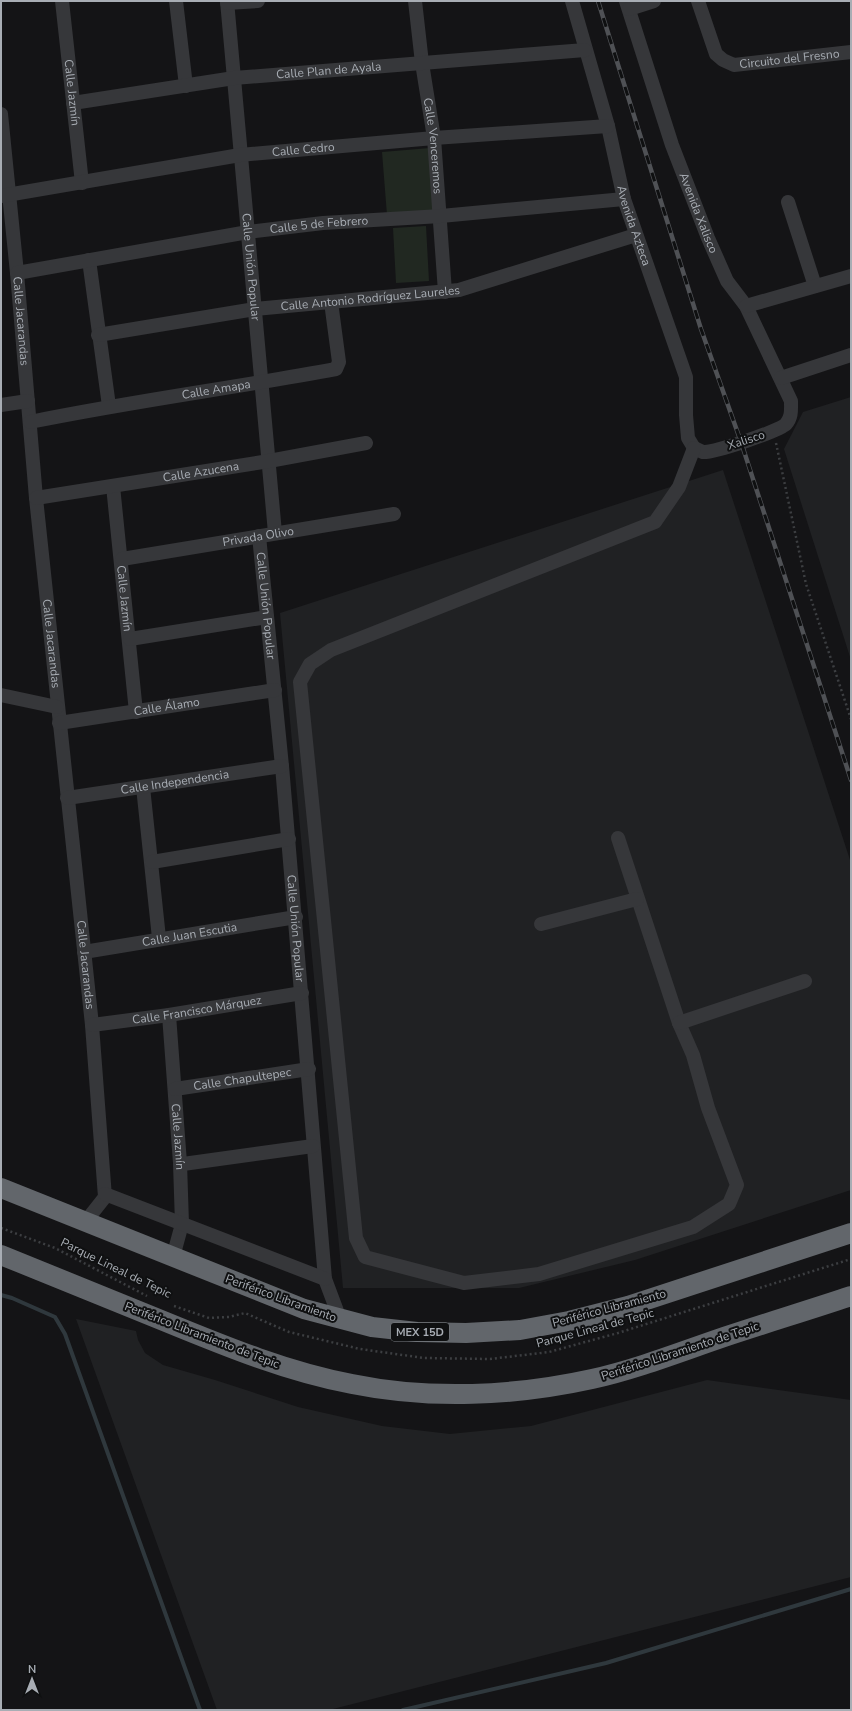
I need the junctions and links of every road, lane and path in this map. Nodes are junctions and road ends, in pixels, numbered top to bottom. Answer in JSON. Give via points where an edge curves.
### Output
{"nodes":[{"id":1,"x":62,"y":1,"type":"edge"},
{"id":2,"x":176,"y":1,"type":"edge"},
{"id":3,"x":258,"y":1,"type":"edge"},
{"id":4,"x":415,"y":1,"type":"edge"},
{"id":5,"x":572,"y":1,"type":"edge"},
{"id":6,"x":654,"y":1,"type":"edge"},
{"id":7,"x":698,"y":1,"type":"edge"},
{"id":8,"x":227,"y":2,"type":"edge"},
{"id":9,"x":628,"y":5,"type":"edge"},
{"id":10,"x":585,"y":50,"type":"junction"},
{"id":11,"x":851,"y":52,"type":"edge"},
{"id":12,"x":422,"y":63,"type":"junction"},
{"id":13,"x":234,"y":78,"type":"junction"},
{"id":14,"x":186,"y":86,"type":"junction"},
{"id":15,"x":74,"y":103,"type":"junction"},
{"id":16,"x":1,"y":114,"type":"edge"},
{"id":17,"x":608,"y":126,"type":"junction"},
{"id":18,"x":434,"y":138,"type":"junction"},
{"id":19,"x":240,"y":156,"type":"junction"},
{"id":20,"x":82,"y":183,"type":"junction"},
{"id":21,"x":5,"y":196,"type":"edge"},
{"id":22,"x":624,"y":199,"type":"junction"},
{"id":23,"x":788,"y":202,"type":"dead end"},
{"id":24,"x":441,"y":216,"type":"junction"},
{"id":25,"x":248,"y":232,"type":"junction"},
{"id":26,"x":636,"y":235,"type":"junction"},
{"id":27,"x":89,"y":260,"type":"junction"},
{"id":28,"x":17,"y":272,"type":"junction"},
{"id":29,"x":851,"y":276,"type":"edge"},
{"id":30,"x":814,"y":286,"type":"junction"},
{"id":31,"x":445,"y":292,"type":"junction"},
{"id":32,"x":331,"y":302,"type":"junction"},
{"id":33,"x":746,"y":306,"type":"junction"},
{"id":34,"x":255,"y":309,"type":"junction"},
{"id":35,"x":98,"y":335,"type":"junction"},
{"id":36,"x":851,"y":355,"type":"edge"},
{"id":37,"x":781,"y":378,"type":"junction"},
{"id":38,"x":262,"y":382,"type":"junction"},
{"id":39,"x":28,"y":401,"type":"junction"},
{"id":40,"x":1,"y":405,"type":"edge"},
{"id":41,"x":109,"y":406,"type":"junction"},
{"id":42,"x":792,"y":414,"type":"joint"},
{"id":43,"x":30,"y":422,"type":"junction"},
{"id":44,"x":773,"y":431,"type":"junction"},
{"id":45,"x":366,"y":443,"type":"dead end"},
{"id":46,"x":694,"y":448,"type":"junction"},
{"id":47,"x":268,"y":461,"type":"junction"},
{"id":48,"x":114,"y":486,"type":"junction"},
{"id":49,"x":36,"y":498,"type":"junction"},
{"id":50,"x":394,"y":514,"type":"dead end"},
{"id":51,"x":275,"y":533,"type":"junction"},
{"id":52,"x":259,"y":536,"type":"junction"},
{"id":53,"x":122,"y":559,"type":"junction"},
{"id":54,"x":267,"y":617,"type":"junction"},
{"id":55,"x":130,"y":639,"type":"junction"},
{"id":56,"x":275,"y":690,"type":"junction"},
{"id":57,"x":1,"y":695,"type":"edge"},
{"id":58,"x":57,"y":707,"type":"junction"},
{"id":59,"x":136,"y":712,"type":"junction"},
{"id":60,"x":851,"y":720,"type":"edge"},
{"id":61,"x":58,"y":723,"type":"junction"},
{"id":62,"x":282,"y":766,"type":"junction"},
{"id":63,"x":143,"y":786,"type":"junction"},
{"id":64,"x":67,"y":798,"type":"junction"},
{"id":65,"x":618,"y":838,"type":"dead end"},
{"id":66,"x":288,"y":839,"type":"junction"},
{"id":67,"x":152,"y":862,"type":"junction"},
{"id":68,"x":637,"y":899,"type":"junction"},
{"id":69,"x":296,"y":917,"type":"junction"},
{"id":70,"x":541,"y":924,"type":"dead end"},
{"id":71,"x":159,"y":938,"type":"junction"},
{"id":72,"x":84,"y":952,"type":"junction"},
{"id":73,"x":805,"y":981,"type":"dead end"},
{"id":74,"x":302,"y":993,"type":"junction"},
{"id":75,"x":169,"y":1015,"type":"junction"},
{"id":76,"x":679,"y":1023,"type":"junction"},
{"id":77,"x":92,"y":1025,"type":"junction"},
{"id":78,"x":309,"y":1068,"type":"junction"},
{"id":79,"x":175,"y":1089,"type":"junction"},
{"id":80,"x":313,"y":1146,"type":"junction"},
{"id":81,"x":180,"y":1163,"type":"junction"},
{"id":82,"x":1,"y":1188,"type":"edge"},
{"id":83,"x":105,"y":1194,"type":"junction"},
{"id":84,"x":86,"y":1221,"type":"junction"},
{"id":85,"x":182,"y":1224,"type":"junction"},
{"id":86,"x":1,"y":1228,"type":"edge"},
{"id":87,"x":851,"y":1233,"type":"edge"},
{"id":88,"x":1,"y":1255,"type":"edge"},
{"id":89,"x":173,"y":1257,"type":"junction"},
{"id":90,"x":851,"y":1259,"type":"edge"},
{"id":91,"x":325,"y":1279,"type":"junction"},
{"id":92,"x":148,"y":1296,"type":"dead end"},
{"id":93,"x":851,"y":1296,"type":"edge"},
{"id":94,"x":169,"y":1304,"type":"dead end"},
{"id":95,"x":340,"y":1319,"type":"junction"}],
"edges":[{"from":1,"to":15,"type":"street","name":"Calle Jazmín"},
{"from":2,"to":14,"type":"street"},
{"from":3,"to":8,"type":"street"},
{"from":4,"to":12,"type":"street","name":"Calle Venceremos"},
{"from":5,"to":10,"type":"street","name":"Avenida Azteca"},
{"from":6,"to":9,"type":"street"},
{"from":7,"to":11,"type":"street","name":"Circuito del Fresno","via":[[716,54],[734,65]]},
{"from":8,"to":13,"type":"street","name":"Calle Unión Popular"},
{"from":9,"to":33,"type":"street","name":"Avenida Xalisco","via":[[672,145],[708,238],[727,280]]},
{"from":10,"to":12,"type":"street","name":"Calle Plan de Ayala"},
{"from":10,"to":17,"type":"street","name":"Avenida Azteca"},
{"from":12,"to":13,"type":"street","name":"Calle Plan de Ayala"},
{"from":12,"to":18,"type":"street","name":"Calle Venceremos"},
{"from":13,"to":14,"type":"street","name":"Calle Plan de Ayala"},
{"from":13,"to":19,"type":"street","name":"Calle Unión Popular"},
{"from":14,"to":15,"type":"street","name":"Calle Plan de Ayala"},
{"from":15,"to":20,"type":"street","name":"Calle Jazmín"},
{"from":16,"to":21,"type":"street","name":"Calle Jacarandas"},
{"from":17,"to":18,"type":"street","name":"Calle Cedro"},
{"from":17,"to":22,"type":"street","name":"Avenida Azteca"},
{"from":18,"to":19,"type":"street","name":"Calle Cedro"},
{"from":18,"to":24,"type":"street","name":"Calle Venceremos"},
{"from":19,"to":20,"type":"street","name":"Calle Cedro"},
{"from":19,"to":25,"type":"street","name":"Calle Unión Popular"},
{"from":20,"to":21,"type":"street","name":"Calle Cedro"},
{"from":21,"to":28,"type":"street","name":"Calle Jacarandas"},
{"from":22,"to":24,"type":"street","name":"Calle 5 de Febrero"},
{"from":22,"to":26,"type":"street","name":"Avenida Azteca"},
{"from":23,"to":30,"type":"street"},
{"from":24,"to":25,"type":"street","name":"Calle 5 de Febrero","via":[[323,223]]},
{"from":24,"to":31,"type":"street","name":"Calle Venceremos"},
{"from":25,"to":27,"type":"street","name":"Calle 5 de Febrero"},
{"from":25,"to":34,"type":"street","name":"Calle Unión Popular"},
{"from":26,"to":31,"type":"street","name":"Calle Antonio Rodríguez Laureles","via":[[459,290]]},
{"from":26,"to":46,"type":"street","name":"Avenida Azteca","via":[[686,377],[688,438]]},
{"from":27,"to":28,"type":"street","name":"Calle 5 de Febrero"},
{"from":27,"to":35,"type":"street"},
{"from":28,"to":39,"type":"street","name":"Calle Jacarandas"},
{"from":29,"to":30,"type":"street"},
{"from":30,"to":33,"type":"street"},
{"from":31,"to":32,"type":"street","name":"Calle Antonio Rodríguez Laureles"},
{"from":32,"to":34,"type":"street","name":"Calle Antonio Rodríguez Laureles"},
{"from":32,"to":38,"type":"street","name":"Calle Amapa","via":[[339,362],[336,369]]},
{"from":33,"to":37,"type":"street","name":"Avenida Xalisco"},
{"from":34,"to":35,"type":"street","name":"Calle Antonio Rodríguez Laureles"},
{"from":34,"to":38,"type":"street","name":"Calle Unión Popular"},
{"from":35,"to":41,"type":"street"},
{"from":36,"to":37,"type":"street"},
{"from":37,"to":42,"type":"street","name":"Avenida Xalisco","via":[[792,401]]},
{"from":38,"to":41,"type":"street","name":"Calle Amapa"},
{"from":38,"to":47,"type":"street","name":"Calle Unión Popular"},
{"from":39,"to":40,"type":"street"},
{"from":39,"to":43,"type":"street","name":"Calle Jacarandas"},
{"from":41,"to":43,"type":"street","name":"Calle Amapa"},
{"from":42,"to":44,"type":"street","name":"Xalisco","via":[[785,425]]},
{"from":43,"to":49,"type":"street","name":"Calle Jacarandas"},
{"from":44,"to":46,"type":"street","name":"Xalisco","via":[[717,450],[704,452]]},
{"from":44,"to":60,"type":"path","via":[[806,584]]},
{"from":45,"to":47,"type":"street","name":"Calle Azucena"},
{"from":46,"to":76,"type":"street","via":[[679,487],[655,522],[331,650],[310,664],[300,682],[356,1238],[365,1257],[464,1283],[539,1274],[694,1228],[729,1204],[737,1185],[708,1108],[693,1054]]},
{"from":47,"to":48,"type":"street","name":"Calle Azucena"},
{"from":47,"to":51,"type":"street","name":"Calle Unión Popular"},
{"from":48,"to":49,"type":"street","name":"Calle Azucena"},
{"from":48,"to":53,"type":"street","name":"Calle Jazmín"},
{"from":49,"to":58,"type":"street","name":"Calle Jacarandas"},
{"from":50,"to":51,"type":"street","name":"Privada Olivo"},
{"from":51,"to":52,"type":"street","name":"Privada Olivo"},
{"from":52,"to":53,"type":"street","name":"Privada Olivo"},
{"from":52,"to":54,"type":"street","name":"Calle Unión Popular"},
{"from":53,"to":55,"type":"street","name":"Calle Jazmín"},
{"from":54,"to":55,"type":"street"},
{"from":54,"to":56,"type":"street","name":"Calle Unión Popular"},
{"from":55,"to":59,"type":"street","name":"Calle Jazmín"},
{"from":56,"to":59,"type":"street","name":"Calle Álamo"},
{"from":56,"to":62,"type":"street","name":"Calle Unión Popular"},
{"from":57,"to":58,"type":"street"},
{"from":58,"to":61,"type":"street","name":"Calle Jacarandas"},
{"from":59,"to":61,"type":"street","name":"Calle Álamo"},
{"from":61,"to":64,"type":"street","name":"Calle Jacarandas"},
{"from":62,"to":63,"type":"street","name":"Calle Independencia"},
{"from":62,"to":66,"type":"street","name":"Calle Unión Popular"},
{"from":63,"to":64,"type":"street","name":"Calle Independencia"},
{"from":63,"to":67,"type":"street"},
{"from":64,"to":72,"type":"street","name":"Calle Jacarandas"},
{"from":65,"to":68,"type":"street"},
{"from":66,"to":67,"type":"street"},
{"from":66,"to":69,"type":"street","name":"Calle Unión Popular"},
{"from":67,"to":71,"type":"street"},
{"from":68,"to":70,"type":"street"},
{"from":68,"to":76,"type":"street"},
{"from":69,"to":71,"type":"street","name":"Calle Juan Escutia"},
{"from":69,"to":74,"type":"street","name":"Calle Unión Popular"},
{"from":71,"to":72,"type":"street","name":"Calle Juan Escutia"},
{"from":72,"to":77,"type":"street","name":"Calle Jacarandas"},
{"from":73,"to":76,"type":"street"},
{"from":74,"to":75,"type":"street","name":"Calle Francisco Márquez"},
{"from":74,"to":78,"type":"street","name":"Calle Unión Popular"},
{"from":75,"to":77,"type":"street","name":"Calle Francisco Márquez"},
{"from":75,"to":79,"type":"street","name":"Calle Jazmín"},
{"from":77,"to":83,"type":"street","name":"Calle Jacarandas"},
{"from":78,"to":79,"type":"street","name":"Calle Chapultepec"},
{"from":78,"to":80,"type":"street","name":"Calle Unión Popular"},
{"from":79,"to":81,"type":"street","name":"Calle Jazmín"},
{"from":80,"to":81,"type":"street"},
{"from":80,"to":91,"type":"street","name":"Calle Unión Popular"},
{"from":81,"to":85,"type":"street","name":"Calle Jazmín"},
{"from":82,"to":84,"type":"highway","name":"Periférico Libramiento","number":"MEX 15D"},
{"from":83,"to":84,"type":"street"},
{"from":83,"to":85,"type":"street"},
{"from":84,"to":89,"type":"highway","name":"Periférico Libramiento","number":"MEX 15D"},
{"from":85,"to":89,"type":"street","name":"Calle Jazmín"},
{"from":85,"to":91,"type":"street"},
{"from":86,"to":92,"type":"path","name":"Parque Lineal de Tepic","via":[[55,1248]]},
{"from":87,"to":95,"type":"highway","name":"Periférico Libramiento","number":"MEX 15D","via":[[628,1306],[520,1330],[417,1332],[372,1327]]},
{"from":88,"to":93,"type":"highway","name":"Periférico Libramiento de Tepic","via":[[242,1352],[353,1384],[405,1391],[498,1392],[592,1379],[643,1365]]},
{"from":89,"to":95,"type":"highway","name":"Periférico Libramiento","number":"MEX 15D","via":[[290,1304]]},
{"from":90,"to":94,"type":"path","name":"Parque Lineal de Tepic","via":[[618,1333],[549,1352],[490,1359],[424,1358],[360,1349],[289,1332],[245,1313],[209,1318]]},
{"from":91,"to":95,"type":"street","name":"Calle Unión Popular"}]}
